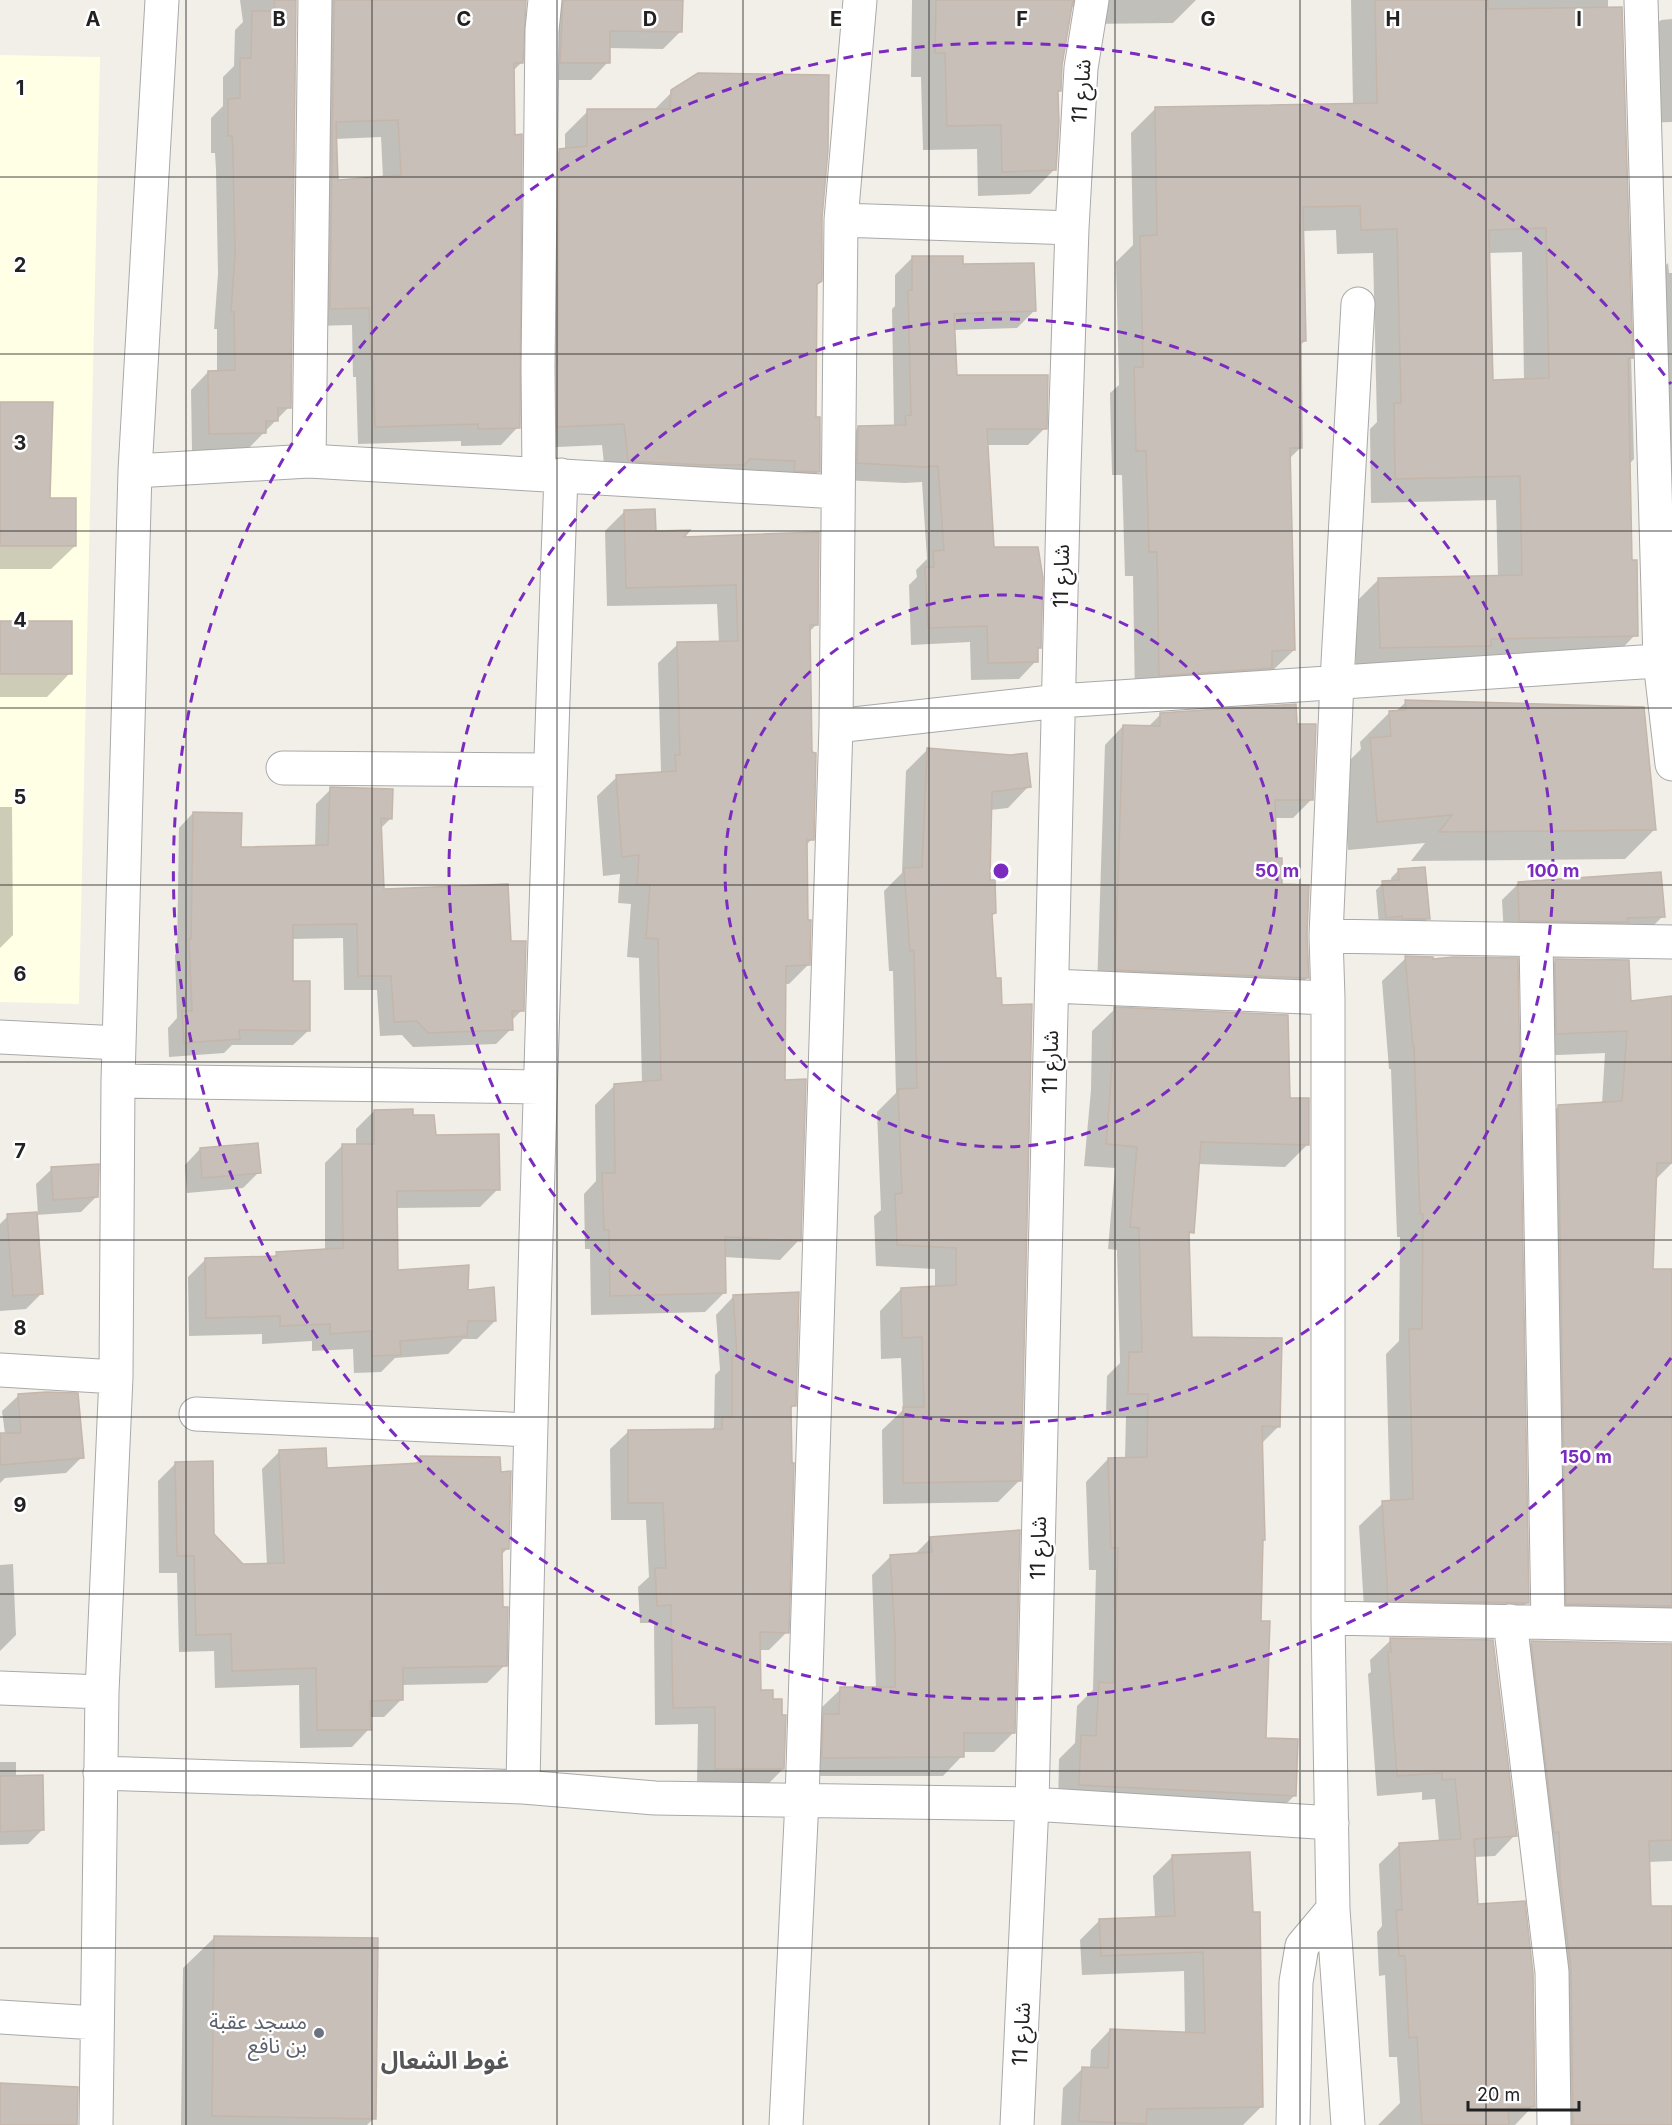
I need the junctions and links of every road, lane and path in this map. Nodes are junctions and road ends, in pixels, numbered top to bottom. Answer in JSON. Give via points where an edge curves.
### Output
{"nodes":[{"id":1,"x":162,"y":0,"type":"edge"},
{"id":2,"x":315,"y":0,"type":"edge"},
{"id":3,"x":544,"y":0,"type":"edge"},
{"id":4,"x":860,"y":0,"type":"edge"},
{"id":5,"x":1092,"y":0,"type":"edge"},
{"id":6,"x":1641,"y":0,"type":"edge"},
{"id":7,"x":841,"y":220,"type":"junction"},
{"id":8,"x":1072,"y":228,"type":"junction"},
{"id":9,"x":1660,"y":239,"type":"edge"},
{"id":10,"x":1358,"y":304,"type":"dead end"},
{"id":11,"x":309,"y":461,"type":"junction"},
{"id":12,"x":135,"y":471,"type":"junction"},
{"id":13,"x":550,"y":474,"type":"junction"},
{"id":14,"x":838,"y":492,"type":"junction"},
{"id":15,"x":1666,"y":661,"type":"edge"},
{"id":16,"x":1337,"y":681,"type":"junction"},
{"id":17,"x":1059,"y":702,"type":"junction"},
{"id":18,"x":836,"y":726,"type":"junction"},
{"id":19,"x":1672,"y":764,"type":"edge"},
{"id":20,"x":283,"y":768,"type":"dead end"},
{"id":21,"x":550,"y":770,"type":"junction"},
{"id":22,"x":1326,"y":936,"type":"junction"},
{"id":23,"x":1536,"y":940,"type":"junction"},
{"id":24,"x":1672,"y":942,"type":"edge"},
{"id":25,"x":1052,"y":986,"type":"junction"},
{"id":26,"x":1328,"y":998,"type":"junction"},
{"id":27,"x":0,"y":1037,"type":"edge"},
{"id":28,"x":119,"y":1043,"type":"junction"},
{"id":29,"x":118,"y":1081,"type":"junction"},
{"id":30,"x":540,"y":1087,"type":"junction"},
{"id":31,"x":0,"y":1370,"type":"edge"},
{"id":32,"x":116,"y":1377,"type":"junction"},
{"id":33,"x":196,"y":1414,"type":"dead end"},
{"id":34,"x":530,"y":1430,"type":"junction"},
{"id":35,"x":1328,"y":1618,"type":"junction"},
{"id":36,"x":1510,"y":1621,"type":"junction"},
{"id":37,"x":1548,"y":1622,"type":"junction"},
{"id":38,"x":1672,"y":1625,"type":"edge"},
{"id":39,"x":0,"y":1688,"type":"edge"},
{"id":40,"x":102,"y":1692,"type":"junction"},
{"id":41,"x":100,"y":1773,"type":"junction"},
{"id":42,"x":523,"y":1787,"type":"junction"},
{"id":43,"x":802,"y":1800,"type":"junction"},
{"id":44,"x":1032,"y":1804,"type":"junction"},
{"id":45,"x":1332,"y":1823,"type":"junction"},
{"id":46,"x":1333,"y":1909,"type":"junction"},
{"id":47,"x":0,"y":2018,"type":"edge"},
{"id":48,"x":96,"y":2023,"type":"junction"},
{"id":49,"x":96,"y":2125,"type":"edge"},
{"id":50,"x":786,"y":2125,"type":"edge"},
{"id":51,"x":1017,"y":2125,"type":"edge"},
{"id":52,"x":1293,"y":2125,"type":"edge"},
{"id":53,"x":1348,"y":2125,"type":"edge"},
{"id":54,"x":1554,"y":2125,"type":"edge"}],
"edges":[{"from":1,"to":12,"type":"street"},
{"from":2,"to":11,"type":"street"},
{"from":3,"to":13,"type":"street","via":[[538,367]]},
{"from":4,"to":7,"type":"street"},
{"from":5,"to":8,"type":"street","name":"شارع 11","via":[[1081,68]]},
{"from":6,"to":9,"type":"street"},
{"from":7,"to":8,"type":"street"},
{"from":7,"to":14,"type":"street"},
{"from":8,"to":17,"type":"street","name":"شارع 11"},
{"from":9,"to":15,"type":"street"},
{"from":10,"to":16,"type":"street"},
{"from":11,"to":12,"type":"street"},
{"from":11,"to":13,"type":"street"},
{"from":12,"to":28,"type":"street"},
{"from":13,"to":14,"type":"street"},
{"from":13,"to":21,"type":"street"},
{"from":14,"to":18,"type":"street"},
{"from":15,"to":16,"type":"street"},
{"from":15,"to":19,"type":"street"},
{"from":16,"to":17,"type":"street"},
{"from":16,"to":22,"type":"street"},
{"from":17,"to":18,"type":"street"},
{"from":17,"to":25,"type":"street","name":"شارع 11"},
{"from":18,"to":43,"type":"street"},
{"from":20,"to":21,"type":"street"},
{"from":21,"to":30,"type":"street"},
{"from":22,"to":23,"type":"street"},
{"from":22,"to":26,"type":"street"},
{"from":23,"to":24,"type":"street"},
{"from":23,"to":37,"type":"street"},
{"from":25,"to":26,"type":"street"},
{"from":25,"to":44,"type":"street","name":"شارع 11"},
{"from":26,"to":35,"type":"street"},
{"from":27,"to":28,"type":"street"},
{"from":28,"to":29,"type":"street"},
{"from":29,"to":30,"type":"street"},
{"from":29,"to":32,"type":"street"},
{"from":30,"to":34,"type":"street"},
{"from":31,"to":32,"type":"street"},
{"from":32,"to":40,"type":"street"},
{"from":33,"to":34,"type":"street"},
{"from":34,"to":42,"type":"street"},
{"from":35,"to":36,"type":"street"},
{"from":35,"to":45,"type":"street"},
{"from":36,"to":37,"type":"street"},
{"from":36,"to":54,"type":"street","via":[[1552,1972]]},
{"from":37,"to":38,"type":"street"},
{"from":39,"to":40,"type":"street"},
{"from":40,"to":41,"type":"street"},
{"from":41,"to":42,"type":"street"},
{"from":41,"to":48,"type":"street"},
{"from":42,"to":43,"type":"street","via":[[655,1798]]},
{"from":43,"to":44,"type":"street"},
{"from":43,"to":50,"type":"street"},
{"from":44,"to":45,"type":"street"},
{"from":44,"to":51,"type":"street","name":"شارع 11"},
{"from":45,"to":46,"type":"street"},
{"from":46,"to":52,"type":"street","via":[[1302,1946],[1296,1982]]},
{"from":46,"to":53,"type":"street"},
{"from":47,"to":48,"type":"street"},
{"from":48,"to":49,"type":"street"}]}
